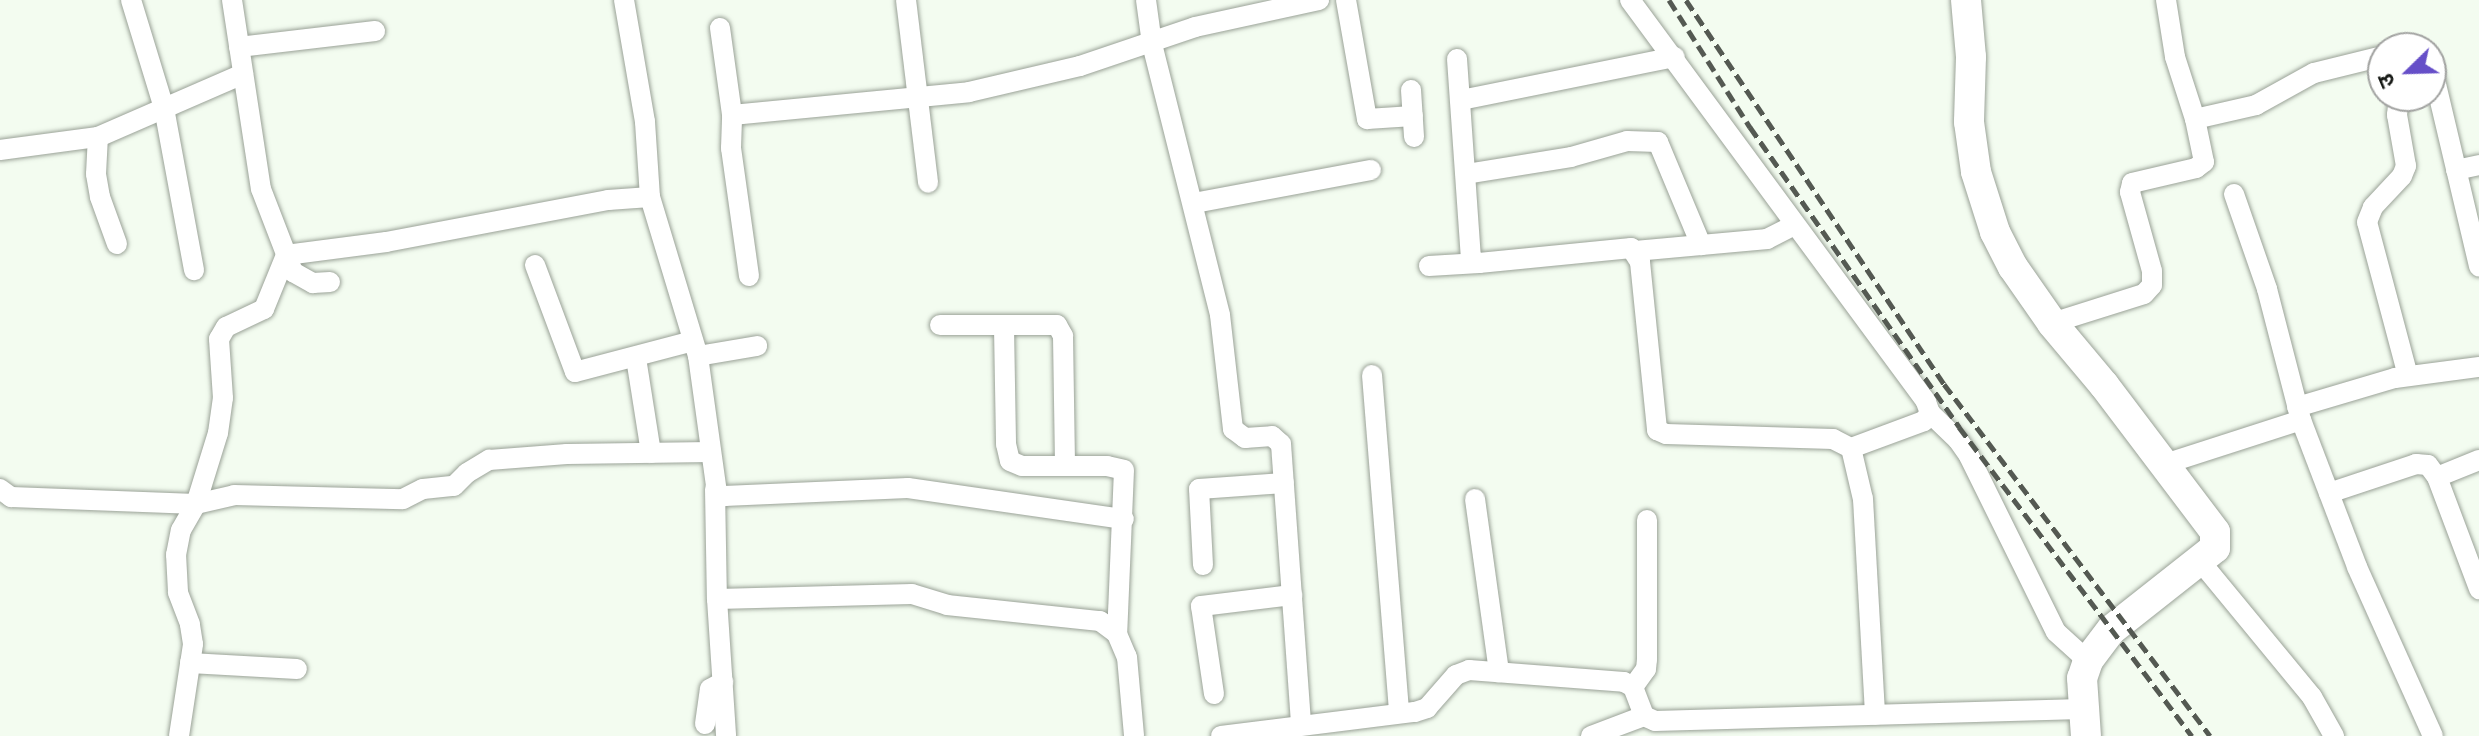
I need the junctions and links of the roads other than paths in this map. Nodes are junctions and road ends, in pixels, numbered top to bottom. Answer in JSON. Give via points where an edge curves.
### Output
{"nodes":[{"id":1,"x":131,"y":0,"type":"edge"},
{"id":2,"x":232,"y":0,"type":"edge"},
{"id":3,"x":624,"y":0,"type":"edge"},
{"id":4,"x":906,"y":0,"type":"edge"},
{"id":5,"x":1146,"y":0,"type":"edge"},
{"id":6,"x":1319,"y":0,"type":"edge"},
{"id":7,"x":1346,"y":0,"type":"edge"},
{"id":8,"x":1630,"y":0,"type":"edge"},
{"id":9,"x":1966,"y":0,"type":"edge"},
{"id":10,"x":2166,"y":0,"type":"edge"},
{"id":11,"x":720,"y":28,"type":"dead end"},
{"id":12,"x":375,"y":31,"type":"dead end"},
{"id":13,"x":1152,"y":44,"type":"junction"},
{"id":14,"x":239,"y":47,"type":"junction"},
{"id":15,"x":1675,"y":57,"type":"junction"},
{"id":16,"x":1457,"y":59,"type":"dead end"},
{"id":17,"x":2367,"y":60,"type":"edge"},
{"id":18,"x":243,"y":74,"type":"junction"},
{"id":19,"x":1411,"y":90,"type":"dead end"},
{"id":20,"x":917,"y":96,"type":"junction"},
{"id":21,"x":1461,"y":100,"type":"junction"},
{"id":22,"x":164,"y":108,"type":"junction"},
{"id":23,"x":2397,"y":112,"type":"edge"},
{"id":24,"x":2441,"y":112,"type":"edge"},
{"id":25,"x":732,"y":115,"type":"junction"},
{"id":26,"x":1413,"y":116,"type":"junction"},
{"id":27,"x":2195,"y":119,"type":"junction"},
{"id":28,"x":98,"y":137,"type":"junction"},
{"id":29,"x":1414,"y":137,"type":"dead end"},
{"id":30,"x":0,"y":150,"type":"edge"},
{"id":31,"x":2479,"y":165,"type":"edge"},
{"id":32,"x":1371,"y":170,"type":"dead end"},
{"id":33,"x":2456,"y":170,"type":"junction"},
{"id":34,"x":1466,"y":174,"type":"junction"},
{"id":35,"x":928,"y":183,"type":"dead end"},
{"id":36,"x":2234,"y":194,"type":"dead end"},
{"id":37,"x":650,"y":197,"type":"junction"},
{"id":38,"x":1194,"y":203,"type":"junction"},
{"id":39,"x":1794,"y":225,"type":"junction"},
{"id":40,"x":117,"y":244,"type":"dead end"},
{"id":41,"x":1701,"y":245,"type":"junction"},
{"id":42,"x":1635,"y":251,"type":"junction"},
{"id":43,"x":286,"y":255,"type":"junction"},
{"id":44,"x":1479,"y":263,"type":"junction"},
{"id":45,"x":535,"y":265,"type":"dead end"},
{"id":46,"x":1429,"y":266,"type":"dead end"},
{"id":47,"x":2479,"y":266,"type":"edge"},
{"id":48,"x":194,"y":270,"type":"dead end"},
{"id":49,"x":749,"y":276,"type":"dead end"},
{"id":50,"x":330,"y":282,"type":"dead end"},
{"id":51,"x":2052,"y":323,"type":"junction"},
{"id":52,"x":940,"y":325,"type":"dead end"},
{"id":53,"x":1004,"y":327,"type":"junction"},
{"id":54,"x":757,"y":346,"type":"dead end"},
{"id":55,"x":696,"y":348,"type":"junction"},
{"id":56,"x":636,"y":358,"type":"junction"},
{"id":57,"x":2479,"y":367,"type":"edge"},
{"id":58,"x":1372,"y":375,"type":"dead end"},
{"id":59,"x":2408,"y":376,"type":"junction"},
{"id":60,"x":1930,"y":413,"type":"junction"},
{"id":61,"x":2299,"y":414,"type":"junction"},
{"id":62,"x":1851,"y":448,"type":"junction"},
{"id":63,"x":711,"y":452,"type":"junction"},
{"id":64,"x":651,"y":453,"type":"junction"},
{"id":65,"x":2479,"y":460,"type":"edge"},
{"id":66,"x":2165,"y":464,"type":"junction"},
{"id":67,"x":1065,"y":465,"type":"junction"},
{"id":68,"x":2437,"y":477,"type":"junction"},
{"id":69,"x":1284,"y":483,"type":"junction"},
{"id":70,"x":0,"y":489,"type":"edge"},
{"id":71,"x":715,"y":489,"type":"junction"},
{"id":72,"x":2329,"y":493,"type":"junction"},
{"id":73,"x":1475,"y":499,"type":"dead end"},
{"id":74,"x":196,"y":504,"type":"junction"},
{"id":75,"x":1124,"y":519,"type":"junction"},
{"id":76,"x":1647,"y":520,"type":"dead end"},
{"id":77,"x":2473,"y":556,"type":"edge"},
{"id":78,"x":2200,"y":561,"type":"junction"},
{"id":79,"x":1203,"y":565,"type":"dead end"},
{"id":80,"x":2479,"y":589,"type":"edge"},
{"id":81,"x":1292,"y":595,"type":"junction"},
{"id":82,"x":717,"y":599,"type":"junction"},
{"id":83,"x":1117,"y":634,"type":"junction"},
{"id":84,"x":2088,"y":661,"type":"junction"},
{"id":85,"x":190,"y":663,"type":"junction"},
{"id":86,"x":297,"y":669,"type":"dead end"},
{"id":87,"x":1499,"y":672,"type":"junction"},
{"id":88,"x":723,"y":682,"type":"junction"},
{"id":89,"x":1633,"y":687,"type":"junction"},
{"id":90,"x":1214,"y":694,"type":"dead end"},
{"id":91,"x":1399,"y":713,"type":"junction"},
{"id":92,"x":1875,"y":715,"type":"junction"},
{"id":93,"x":1644,"y":716,"type":"junction"},
{"id":94,"x":2084,"y":722,"type":"edge"},
{"id":95,"x":705,"y":724,"type":"dead end"},
{"id":96,"x":1301,"y":725,"type":"junction"},
{"id":97,"x":179,"y":736,"type":"edge"},
{"id":98,"x":726,"y":736,"type":"edge"},
{"id":99,"x":1134,"y":736,"type":"edge"},
{"id":100,"x":1221,"y":736,"type":"edge"},
{"id":101,"x":1591,"y":736,"type":"edge"},
{"id":102,"x":2334,"y":736,"type":"edge"},
{"id":103,"x":2433,"y":736,"type":"edge"}],
"edges":[{"from":1,"to":22,"type":"street"},
{"from":2,"to":14,"type":"street"},
{"from":3,"to":37,"type":"street","via":[[645,122]]},
{"from":4,"to":20,"type":"street"},
{"from":5,"to":13,"type":"street"},
{"from":6,"to":13,"type":"street","via":[[1195,27]]},
{"from":7,"to":26,"type":"street","via":[[1367,119]]},
{"from":8,"to":15,"type":"street"},
{"from":9,"to":51,"type":"street","via":[[1969,122],[1984,200],[2013,267]]},
{"from":10,"to":27,"type":"street","via":[[2175,57]]},
{"from":11,"to":25,"type":"street"},
{"from":12,"to":14,"type":"street"},
{"from":13,"to":20,"type":"street","via":[[1052,74],[949,96]]},
{"from":13,"to":38,"type":"street"},
{"from":14,"to":18,"type":"street"},
{"from":15,"to":21,"type":"street"},
{"from":15,"to":39,"type":"street"},
{"from":16,"to":21,"type":"street"},
{"from":17,"to":27,"type":"street","via":[[2314,73],[2256,105]]},
{"from":18,"to":22,"type":"street"},
{"from":18,"to":43,"type":"street","via":[[257,176]]},
{"from":19,"to":26,"type":"street"},
{"from":20,"to":25,"type":"street"},
{"from":20,"to":35,"type":"street"},
{"from":21,"to":34,"type":"street"},
{"from":22,"to":28,"type":"street"},
{"from":22,"to":48,"type":"street"},
{"from":23,"to":59,"type":"street","via":[[2406,166],[2367,222]]},
{"from":24,"to":33,"type":"street"},
{"from":25,"to":49,"type":"street","via":[[731,148]]},
{"from":26,"to":29,"type":"street"},
{"from":27,"to":51,"type":"street","via":[[2204,162],[2132,183],[2152,285],[2144,294]]},
{"from":28,"to":30,"type":"street"},
{"from":28,"to":40,"type":"street","via":[[100,197]]},
{"from":31,"to":33,"type":"street"},
{"from":32,"to":38,"type":"street"},
{"from":33,"to":47,"type":"street"},
{"from":34,"to":41,"type":"street","via":[[1571,157],[1627,141],[1658,142]]},
{"from":34,"to":44,"type":"street","via":[[1468,253]]},
{"from":36,"to":61,"type":"street","via":[[2267,289]]},
{"from":37,"to":43,"type":"street"},
{"from":37,"to":55,"type":"street"},
{"from":38,"to":69,"type":"street","via":[[1220,315],[1233,429],[1245,438],[1278,439]]},
{"from":39,"to":41,"type":"street","via":[[1767,239]]},
{"from":39,"to":60,"type":"street"},
{"from":41,"to":42,"type":"street"},
{"from":42,"to":44,"type":"street","via":[[1624,246]]},
{"from":42,"to":62,"type":"street","via":[[1657,430],[1833,439]]},
{"from":43,"to":50,"type":"street","via":[[302,279]]},
{"from":43,"to":74,"type":"street","via":[[264,309],[226,327],[219,339],[223,398]]},
{"from":44,"to":46,"type":"street"},
{"from":45,"to":56,"type":"street","via":[[575,372]]},
{"from":51,"to":66,"type":"street"},
{"from":52,"to":53,"type":"street"},
{"from":53,"to":67,"type":"street","via":[[1010,461],[1022,466]]},
{"from":53,"to":67,"type":"street","via":[[1053,324],[1061,330]]},
{"from":54,"to":55,"type":"street"},
{"from":55,"to":56,"type":"street"},
{"from":55,"to":63,"type":"street"},
{"from":56,"to":64,"type":"street"},
{"from":57,"to":59,"type":"street"},
{"from":58,"to":91,"type":"street"},
{"from":59,"to":61,"type":"street"},
{"from":60,"to":62,"type":"street","via":[[1924,421]]},
{"from":60,"to":84,"type":"street","via":[[1969,456],[2056,632]]},
{"from":61,"to":66,"type":"street"},
{"from":61,"to":72,"type":"street"},
{"from":62,"to":92,"type":"street","via":[[1863,499]]},
{"from":63,"to":64,"type":"street"},
{"from":63,"to":71,"type":"street"},
{"from":64,"to":74,"type":"street","via":[[489,460],[454,486],[423,489],[403,499],[234,495]]},
{"from":65,"to":68,"type":"street"},
{"from":66,"to":78,"type":"street","via":[[2215,532],[2215,548]]},
{"from":67,"to":75,"type":"street","via":[[1122,467]]},
{"from":68,"to":72,"type":"street","via":[[2428,465],[2416,464]]},
{"from":68,"to":77,"type":"street"},
{"from":69,"to":79,"type":"street","via":[[1199,489]]},
{"from":69,"to":81,"type":"street"},
{"from":70,"to":74,"type":"street","via":[[11,497]]},
{"from":71,"to":75,"type":"street","via":[[724,496],[908,488]]},
{"from":71,"to":82,"type":"street"},
{"from":72,"to":103,"type":"street"},
{"from":73,"to":87,"type":"street"},
{"from":74,"to":85,"type":"street","via":[[181,530],[176,555],[178,592],[192,635]]},
{"from":75,"to":83,"type":"street"},
{"from":76,"to":89,"type":"street","via":[[1647,659]]},
{"from":77,"to":80,"type":"street"},
{"from":78,"to":84,"type":"street","via":[[2111,630]]},
{"from":78,"to":102,"type":"street","via":[[2312,697]]},
{"from":81,"to":90,"type":"street","via":[[1201,606]]},
{"from":81,"to":96,"type":"street"},
{"from":82,"to":83,"type":"street","via":[[912,594],[947,605],[1100,621]]},
{"from":82,"to":88,"type":"street"},
{"from":83,"to":99,"type":"street","via":[[1127,657]]},
{"from":84,"to":94,"type":"street","via":[[2082,678]]},
{"from":85,"to":86,"type":"street"},
{"from":85,"to":97,"type":"street"},
{"from":87,"to":89,"type":"street","via":[[1617,681]]},
{"from":87,"to":91,"type":"street","via":[[1469,670],[1456,675],[1427,708]]},
{"from":88,"to":95,"type":"street","via":[[710,689]]},
{"from":88,"to":98,"type":"street"},
{"from":89,"to":93,"type":"street"},
{"from":91,"to":96,"type":"street"},
{"from":92,"to":93,"type":"street","via":[[1655,721]]},
{"from":92,"to":94,"type":"street"},
{"from":93,"to":101,"type":"street"},
{"from":96,"to":100,"type":"street"}]}
